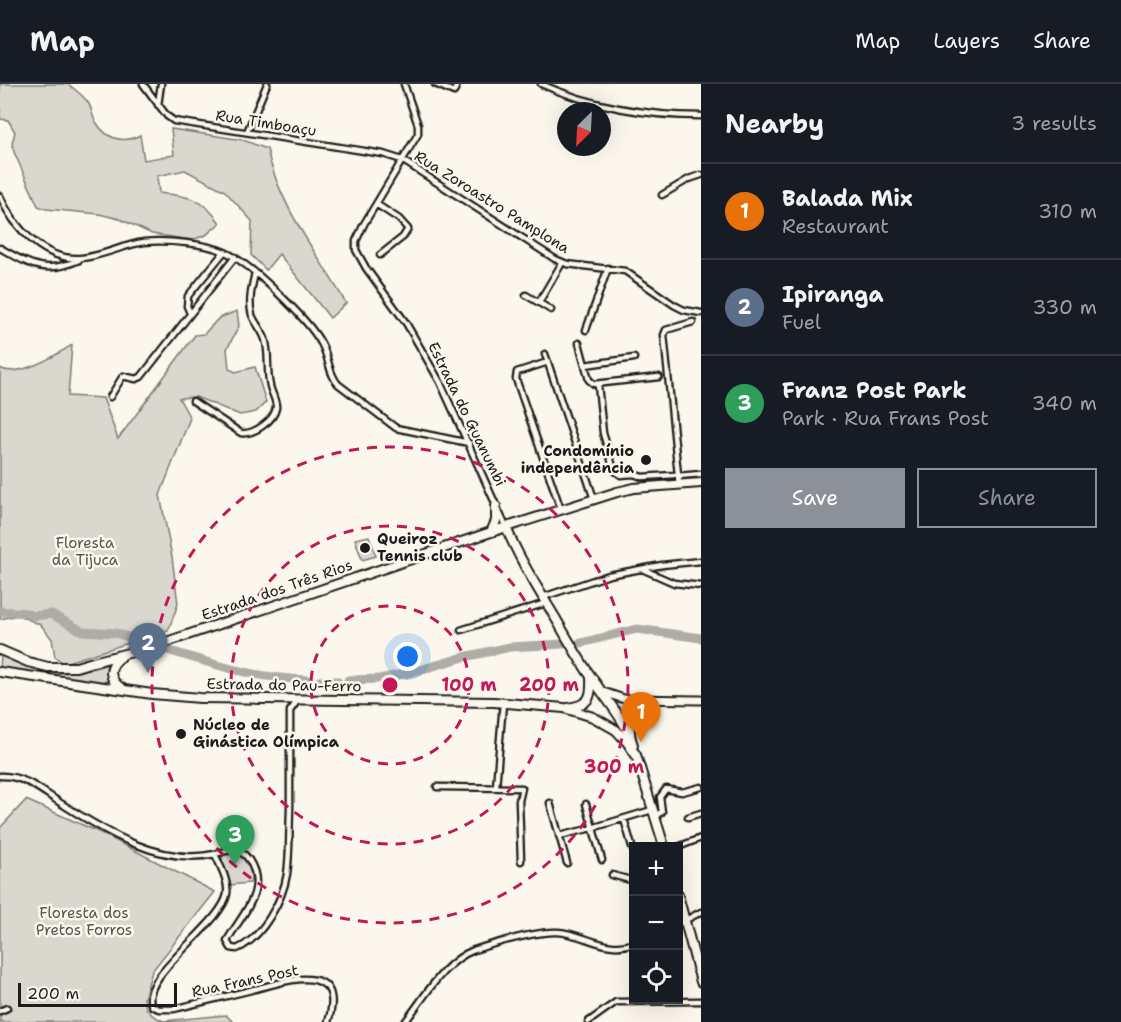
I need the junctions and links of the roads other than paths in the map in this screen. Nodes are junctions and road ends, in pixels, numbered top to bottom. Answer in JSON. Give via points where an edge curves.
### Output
{"nodes":[{"id":1,"x":142,"y":84,"type":"edge"},
{"id":2,"x":161,"y":84,"type":"edge"},
{"id":3,"x":267,"y":84,"type":"edge"},
{"id":4,"x":405,"y":84,"type":"edge"},
{"id":5,"x":437,"y":84,"type":"edge"},
{"id":6,"x":457,"y":84,"type":"edge"},
{"id":7,"x":541,"y":84,"type":"edge"},
{"id":8,"x":158,"y":105,"type":"junction"},
{"id":9,"x":701,"y":116,"type":"edge"},
{"id":10,"x":247,"y":132,"type":"junction"},
{"id":11,"x":402,"y":160,"type":"junction"},
{"id":12,"x":701,"y":175,"type":"edge"},
{"id":13,"x":662,"y":195,"type":"dead end"},
{"id":14,"x":0,"y":196,"type":"edge"},
{"id":15,"x":376,"y":204,"type":"junction"},
{"id":16,"x":0,"y":248,"type":"edge"},
{"id":17,"x":224,"y":252,"type":"junction"},
{"id":18,"x":380,"y":255,"type":"dead end"},
{"id":19,"x":235,"y":257,"type":"junction"},
{"id":20,"x":84,"y":258,"type":"junction"},
{"id":21,"x":562,"y":262,"type":"junction"},
{"id":22,"x":608,"y":268,"type":"junction"},
{"id":23,"x":255,"y":273,"type":"junction"},
{"id":24,"x":526,"y":295,"type":"dead end"},
{"id":25,"x":539,"y":302,"type":"junction"},
{"id":26,"x":551,"y":310,"type":"dead end"},
{"id":27,"x":190,"y":313,"type":"junction"},
{"id":28,"x":701,"y":313,"type":"edge"},
{"id":29,"x":693,"y":322,"type":"dead end"},
{"id":30,"x":586,"y":330,"type":"dead end"},
{"id":31,"x":579,"y":343,"type":"dead end"},
{"id":32,"x":545,"y":354,"type":"dead end"},
{"id":33,"x":634,"y":358,"type":"dead end"},
{"id":34,"x":548,"y":362,"type":"junction"},
{"id":35,"x":585,"y":365,"type":"junction"},
{"id":36,"x":659,"y":377,"type":"dead end"},
{"id":37,"x":597,"y":385,"type":"junction"},
{"id":38,"x":110,"y":397,"type":"dead end"},
{"id":39,"x":193,"y":401,"type":"dead end"},
{"id":40,"x":470,"y":443,"type":"junction"},
{"id":41,"x":630,"y":474,"type":"junction"},
{"id":42,"x":701,"y":474,"type":"edge"},
{"id":43,"x":676,"y":475,"type":"junction"},
{"id":44,"x":701,"y":483,"type":"edge"},
{"id":45,"x":679,"y":485,"type":"junction"},
{"id":46,"x":634,"y":488,"type":"junction"},
{"id":47,"x":594,"y":500,"type":"junction"},
{"id":48,"x":496,"y":506,"type":"junction"},
{"id":49,"x":561,"y":510,"type":"junction"},
{"id":50,"x":530,"y":520,"type":"junction"},
{"id":51,"x":506,"y":527,"type":"junction"},
{"id":52,"x":489,"y":533,"type":"junction"},
{"id":53,"x":511,"y":541,"type":"junction"},
{"id":54,"x":701,"y":561,"type":"edge"},
{"id":55,"x":642,"y":569,"type":"junction"},
{"id":56,"x":701,"y":586,"type":"edge"},
{"id":57,"x":545,"y":600,"type":"junction"},
{"id":58,"x":461,"y":630,"type":"dead end"},
{"id":59,"x":0,"y":650,"type":"edge"},
{"id":60,"x":125,"y":654,"type":"junction"},
{"id":61,"x":0,"y":672,"type":"edge"},
{"id":62,"x":591,"y":677,"type":"junction"},
{"id":63,"x":126,"y":691,"type":"junction"},
{"id":64,"x":603,"y":692,"type":"junction"},
{"id":65,"x":280,"y":699,"type":"junction"},
{"id":66,"x":298,"y":700,"type":"junction"},
{"id":67,"x":701,"y":700,"type":"edge"},
{"id":68,"x":657,"y":701,"type":"junction"},
{"id":69,"x":503,"y":703,"type":"junction"},
{"id":70,"x":564,"y":708,"type":"junction"},
{"id":71,"x":290,"y":711,"type":"junction"},
{"id":72,"x":631,"y":739,"type":"junction"},
{"id":73,"x":636,"y":755,"type":"junction"},
{"id":74,"x":0,"y":776,"type":"edge"},
{"id":75,"x":437,"y":786,"type":"dead end"},
{"id":76,"x":496,"y":787,"type":"junction"},
{"id":77,"x":701,"y":787,"type":"edge"},
{"id":78,"x":550,"y":803,"type":"dead end"},
{"id":79,"x":586,"y":804,"type":"dead end"},
{"id":80,"x":653,"y":813,"type":"junction"},
{"id":81,"x":701,"y":813,"type":"edge"},
{"id":82,"x":688,"y":817,"type":"dead end"},
{"id":83,"x":624,"y":819,"type":"junction"},
{"id":84,"x":592,"y":828,"type":"junction"},
{"id":85,"x":559,"y":836,"type":"junction"},
{"id":86,"x":701,"y":838,"type":"edge"},
{"id":87,"x":631,"y":842,"type":"edge"},
{"id":88,"x":663,"y":842,"type":"edge"},
{"id":89,"x":683,"y":845,"type":"edge"},
{"id":90,"x":215,"y":854,"type":"junction"},
{"id":91,"x":602,"y":860,"type":"dead end"},
{"id":92,"x":521,"y":861,"type":"dead end"},
{"id":93,"x":567,"y":864,"type":"dead end"},
{"id":94,"x":612,"y":875,"type":"dead end"},
{"id":95,"x":629,"y":879,"type":"edge"},
{"id":96,"x":701,"y":912,"type":"edge"},
{"id":97,"x":683,"y":921,"type":"edge"},
{"id":98,"x":683,"y":925,"type":"edge"},
{"id":99,"x":629,"y":944,"type":"edge"},
{"id":100,"x":701,"y":982,"type":"edge"},
{"id":101,"x":701,"y":1001,"type":"edge"},
{"id":102,"x":7,"y":1008,"type":"dead end"},
{"id":103,"x":0,"y":1011,"type":"edge"},
{"id":104,"x":328,"y":1022,"type":"edge"},
{"id":105,"x":405,"y":1022,"type":"edge"},
{"id":106,"x":588,"y":1022,"type":"edge"}],
"edges":[{"from":1,"to":8,"type":"street","name":"Rua Timboaçu"},
{"from":2,"to":8,"type":"street"},
{"from":3,"to":10,"type":"street"},
{"from":4,"to":11,"type":"street","name":"Estrada do Guanumbi","via":[[418,130]]},
{"from":5,"to":6,"type":"street","via":[[454,92]]},
{"from":7,"to":9,"type":"street","via":[[616,107]]},
{"from":8,"to":10,"type":"street","name":"Rua Timboaçu","via":[[174,121]]},
{"from":10,"to":11,"type":"street","name":"Rua Timboaçu"},
{"from":11,"to":15,"type":"street","name":"Estrada do Guanumbi"},
{"from":11,"to":21,"type":"street","name":"Rua Zoroastro Pamplona"},
{"from":12,"to":13,"type":"street"},
{"from":14,"to":20,"type":"street","via":[[21,231],[34,241],[59,256]]},
{"from":15,"to":18,"type":"street","via":[[408,229],[404,237]]},
{"from":15,"to":40,"type":"street","name":"Estrada do Guanumbi","via":[[356,241],[356,250],[417,340]]},
{"from":16,"to":20,"type":"street","via":[[42,268],[64,266]]},
{"from":17,"to":19,"type":"street"},
{"from":17,"to":20,"type":"street","via":[[174,242],[145,242]]},
{"from":17,"to":27,"type":"street","via":[[188,296]]},
{"from":19,"to":23,"type":"street"},
{"from":19,"to":27,"type":"street"},
{"from":21,"to":22,"type":"street","name":"Rua Zoroastro Pamplona"},
{"from":21,"to":25,"type":"street"},
{"from":22,"to":28,"type":"street","name":"Rua Zoroastro Pamplona","via":[[625,271],[684,310]]},
{"from":22,"to":30,"type":"street"},
{"from":23,"to":39,"type":"street","via":[[252,313],[266,342],[276,410],[246,434]]},
{"from":23,"to":40,"type":"street","via":[[313,330],[338,384],[396,428]]},
{"from":24,"to":25,"type":"street"},
{"from":25,"to":26,"type":"street"},
{"from":27,"to":38,"type":"street","via":[[141,377],[123,376]]},
{"from":29,"to":43,"type":"street","via":[[666,330],[664,335]]},
{"from":31,"to":35,"type":"street"},
{"from":32,"to":34,"type":"street"},
{"from":33,"to":35,"type":"street"},
{"from":34,"to":47,"type":"street"},
{"from":34,"to":49,"type":"street","via":[[517,372],[516,379]]},
{"from":35,"to":37,"type":"street","via":[[589,380]]},
{"from":36,"to":37,"type":"street"},
{"from":37,"to":41,"type":"street","via":[[603,433],[614,470],[621,475]]},
{"from":40,"to":48,"type":"street","name":"Estrada do Guanumbi"},
{"from":41,"to":43,"type":"street"},
{"from":41,"to":46,"type":"street"},
{"from":42,"to":43,"type":"street"},
{"from":43,"to":45,"type":"street"},
{"from":44,"to":45,"type":"main road","name":"Estrada dos Três Rios"},
{"from":45,"to":46,"type":"main road","name":"Estrada dos Três Rios"},
{"from":46,"to":47,"type":"main road","name":"Estrada dos Três Rios"},
{"from":47,"to":49,"type":"main road","name":"Estrada dos Três Rios"},
{"from":48,"to":51,"type":"street","name":"Estrada do Guanumbi"},
{"from":48,"to":52,"type":"main road","via":[[496,521]]},
{"from":49,"to":50,"type":"main road","name":"Estrada dos Três Rios"},
{"from":50,"to":51,"type":"main road","name":"Estrada dos Três Rios"},
{"from":50,"to":53,"type":"main road","via":[[516,530]]},
{"from":51,"to":52,"type":"main road","name":"Estrada dos Três Rios"},
{"from":51,"to":53,"type":"main road","name":"Estrada do Guanumbi"},
{"from":52,"to":53,"type":"main road"},
{"from":52,"to":60,"type":"main road","name":"Estrada dos Três Rios"},
{"from":53,"to":57,"type":"main road","name":"Estrada do Guanumbi"},
{"from":54,"to":55,"type":"street"},
{"from":55,"to":56,"type":"street","via":[[674,583]]},
{"from":55,"to":57,"type":"street","via":[[609,575]]},
{"from":57,"to":58,"type":"street"},
{"from":57,"to":62,"type":"main road","name":"Estrada do Guanumbi"},
{"from":59,"to":60,"type":"main road","name":"Estrada dos Três Rios","via":[[39,665],[60,668]]},
{"from":60,"to":63,"type":"main road","via":[[114,662],[111,671],[115,684]]},
{"from":61,"to":63,"type":"main road","name":"Estrada do Pau-Ferro"},
{"from":62,"to":64,"type":"main road","name":"Estrada do Guanumbi"},
{"from":62,"to":70,"type":"main road","via":[[588,701]]},
{"from":63,"to":65,"type":"main road","name":"Estrada do Pau-Ferro","via":[[200,698]]},
{"from":64,"to":68,"type":"street","via":[[624,699]]},
{"from":64,"to":72,"type":"main road","name":"Estrada do Guanumbi"},
{"from":65,"to":66,"type":"main road","name":"Estrada do Pau-Ferro"},
{"from":65,"to":71,"type":"street"},
{"from":66,"to":69,"type":"main road","name":"Estrada do Pau-Ferro"},
{"from":66,"to":71,"type":"street"},
{"from":67,"to":68,"type":"street"},
{"from":68,"to":72,"type":"street","via":[[643,703],[633,710]]},
{"from":69,"to":70,"type":"main road","name":"Estrada do Pau-Ferro"},
{"from":69,"to":76,"type":"street"},
{"from":70,"to":73,"type":"main road","name":"Estrada do Pau-Ferro","via":[[607,724]]},
{"from":71,"to":90,"type":"street","via":[[287,874],[270,917],[237,949],[227,941],[253,899],[255,873],[241,851]]},
{"from":72,"to":73,"type":"main road","name":"Estrada do Guanumbi"},
{"from":73,"to":80,"type":"main road","name":"Estrada do Pau-Ferro"},
{"from":74,"to":90,"type":"street","via":[[25,780],[100,826],[145,847],[190,858]]},
{"from":75,"to":76,"type":"street"},
{"from":76,"to":92,"type":"street","via":[[522,788]]},
{"from":77,"to":80,"type":"street","via":[[682,792],[666,789],[660,797],[662,812]]},
{"from":78,"to":85,"type":"street"},
{"from":79,"to":84,"type":"street"},
{"from":80,"to":83,"type":"street"},
{"from":80,"to":88,"type":"main road","name":"Estrada do Pau-Ferro"},
{"from":81,"to":82,"type":"street"},
{"from":83,"to":84,"type":"street"},
{"from":83,"to":87,"type":"street"},
{"from":84,"to":85,"type":"street"},
{"from":84,"to":91,"type":"street"},
{"from":85,"to":93,"type":"street"},
{"from":86,"to":89,"type":"street"},
{"from":90,"to":104,"type":"street","name":"Rua Frans Post","via":[[227,896],[155,981],[149,998],[152,1006],[174,1009],[290,981],[314,980],[331,993]]},
{"from":94,"to":95,"type":"street"},
{"from":96,"to":97,"type":"street"},
{"from":98,"to":100,"type":"main road"},
{"from":99,"to":105,"type":"street","via":[[613,948],[572,934],[551,932],[474,950],[451,964]]},
{"from":101,"to":106,"type":"street","via":[[616,1002]]},
{"from":102,"to":103,"type":"street"}]}
